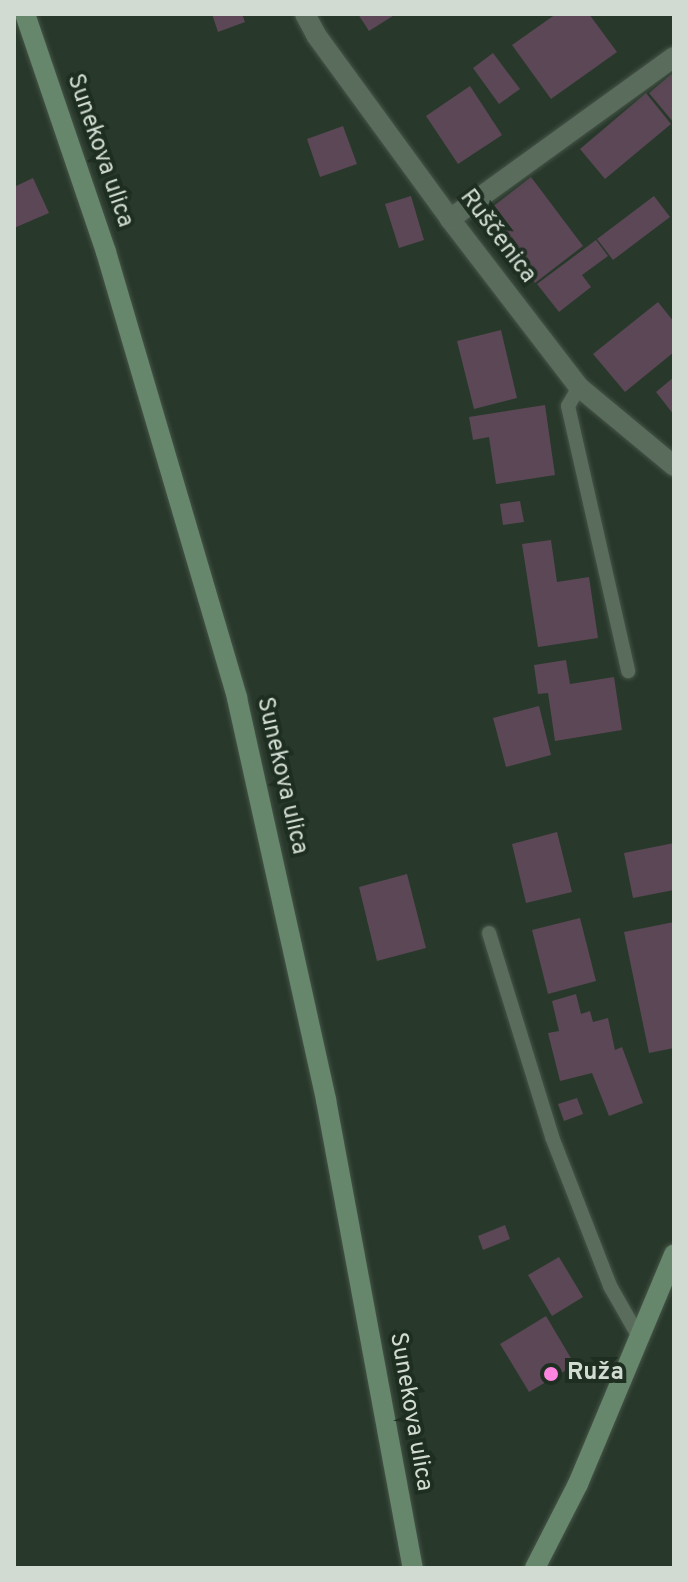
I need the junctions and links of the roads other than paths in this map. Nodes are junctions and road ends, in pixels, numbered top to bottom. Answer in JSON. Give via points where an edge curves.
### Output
{"nodes":[{"id":1,"x":25,"y":14,"type":"edge"},
{"id":2,"x":305,"y":14,"type":"edge"},
{"id":3,"x":674,"y":57,"type":"edge"},
{"id":4,"x":450,"y":219,"type":"junction"},
{"id":5,"x":579,"y":387,"type":"junction"},
{"id":6,"x":674,"y":466,"type":"edge"},
{"id":7,"x":628,"y":671,"type":"dead end"},
{"id":8,"x":489,"y":933,"type":"dead end"},
{"id":9,"x":674,"y":1254,"type":"edge"},
{"id":10,"x":639,"y":1337,"type":"junction"},
{"id":11,"x":413,"y":1568,"type":"edge"},
{"id":12,"x":535,"y":1568,"type":"edge"}],
"edges":[{"from":1,"to":11,"type":"street","name":"Sunekova ulica","via":[[106,252],[237,698],[326,1100]]},
{"from":2,"to":4,"type":"street","name":"Ruščenica"},
{"from":3,"to":4,"type":"street"},
{"from":4,"to":5,"type":"street","name":"Ruščenica"},
{"from":5,"to":6,"type":"street","name":"Ruščenica"},
{"from":5,"to":7,"type":"lane","via":[[568,406]]},
{"from":8,"to":10,"type":"lane","via":[[552,1137],[610,1286]]},
{"from":9,"to":10,"type":"street"},
{"from":10,"to":12,"type":"street","via":[[578,1484]]}]}
